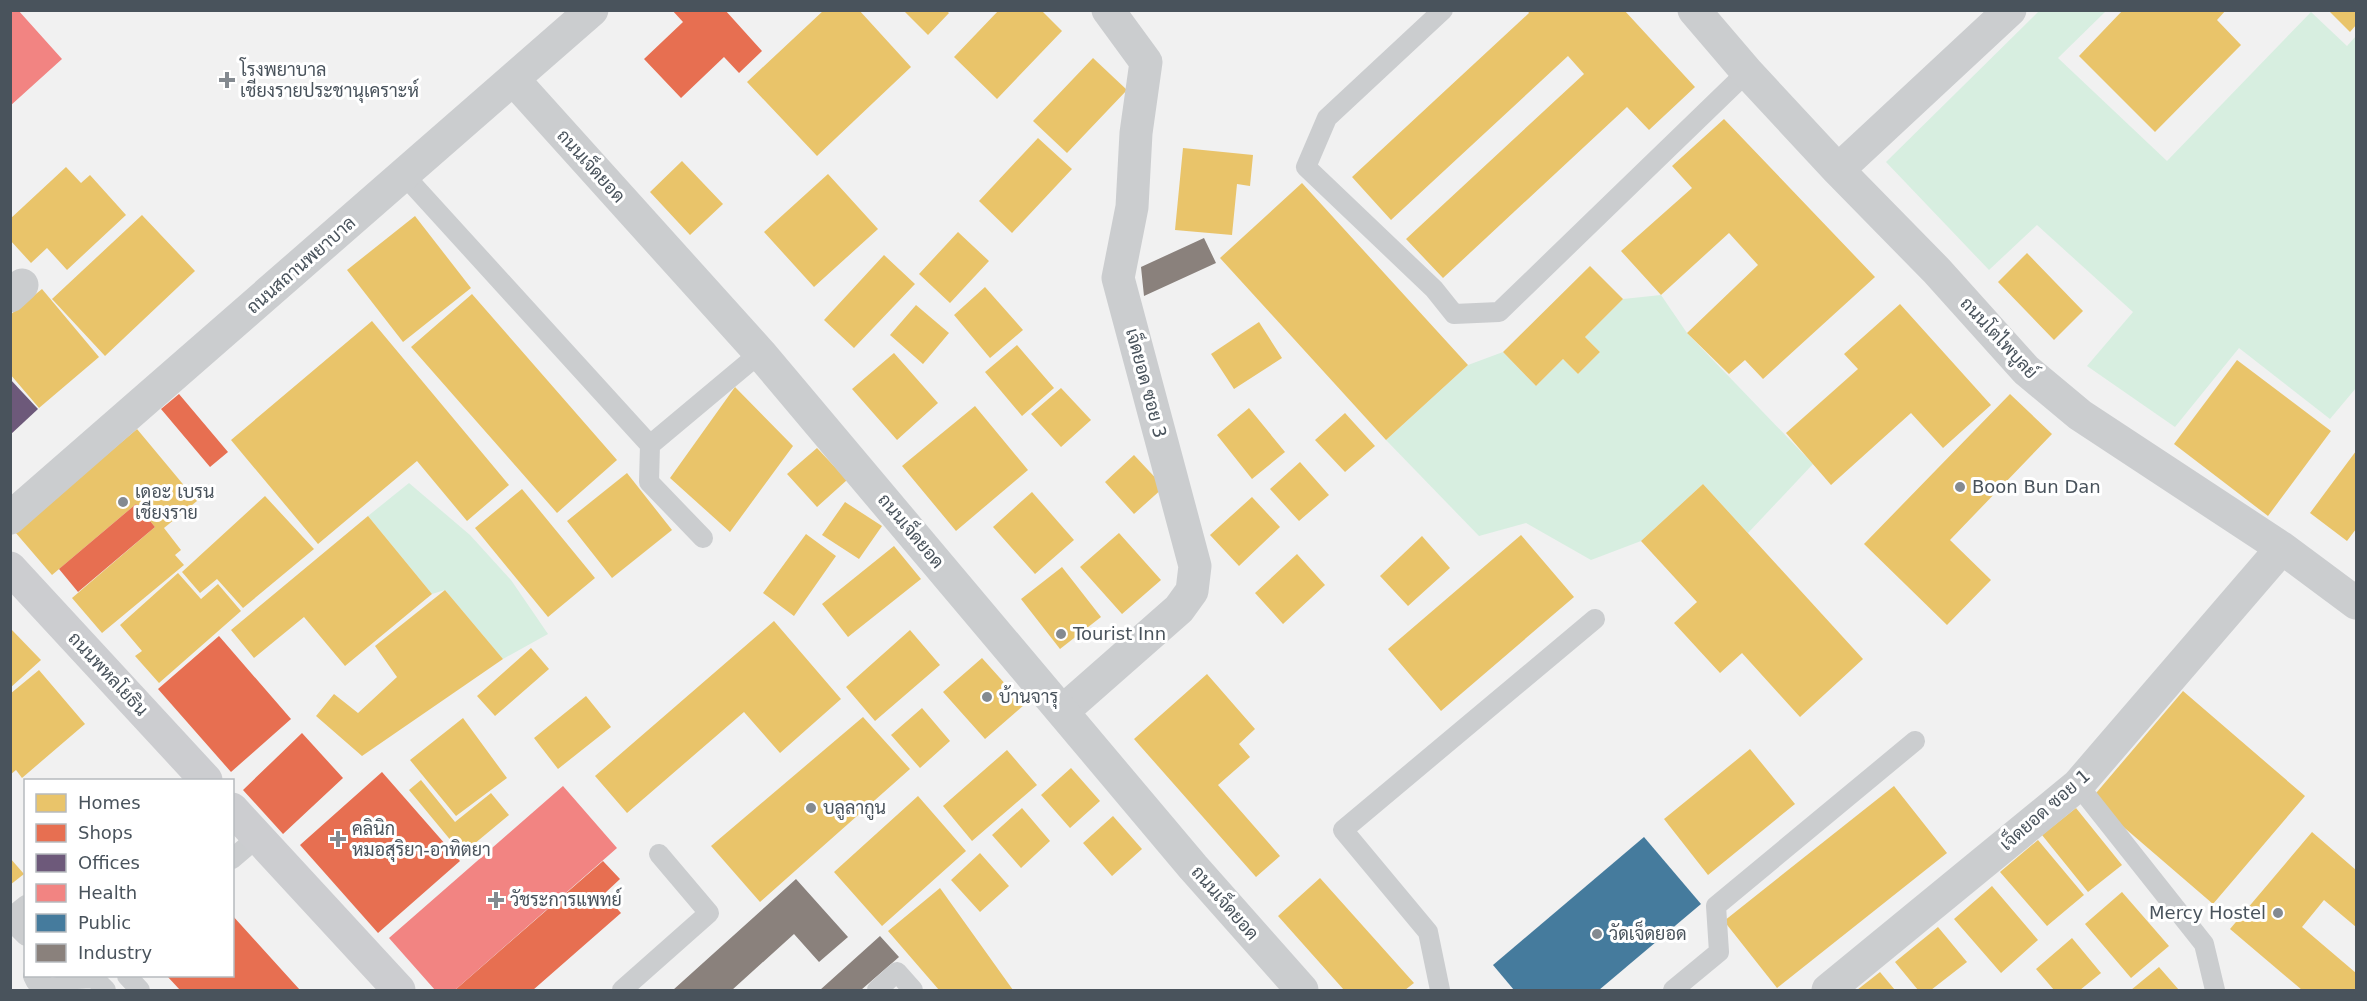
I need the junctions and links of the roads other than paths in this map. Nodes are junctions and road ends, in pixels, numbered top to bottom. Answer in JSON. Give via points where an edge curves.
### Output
{"nodes":[{"id":1,"x":592,"y":10,"type":"edge"},
{"id":2,"x":1108,"y":10,"type":"edge"},
{"id":3,"x":1443,"y":10,"type":"edge"},
{"id":4,"x":1694,"y":10,"type":"edge"},
{"id":5,"x":2010,"y":10,"type":"edge"},
{"id":6,"x":1747,"y":72,"type":"junction"},
{"id":7,"x":513,"y":79,"type":"junction"},
{"id":8,"x":1838,"y":170,"type":"junction"},
{"id":9,"x":404,"y":175,"type":"junction"},
{"id":10,"x":760,"y":352,"type":"junction"},
{"id":11,"x":650,"y":445,"type":"junction"},
{"id":12,"x":10,"y":519,"type":"edge"},
{"id":13,"x":703,"y":538,"type":"dead end"},
{"id":14,"x":2282,"y":548,"type":"junction"},
{"id":15,"x":10,"y":568,"type":"edge"},
{"id":16,"x":2356,"y":603,"type":"edge"},
{"id":17,"x":1595,"y":619,"type":"dead end"},
{"id":18,"x":1063,"y":711,"type":"junction"},
{"id":19,"x":1915,"y":741,"type":"dead end"},
{"id":20,"x":205,"y":779,"type":"edge"},
{"id":21,"x":2078,"y":785,"type":"junction"},
{"id":22,"x":234,"y":811,"type":"edge"},
{"id":23,"x":258,"y":837,"type":"junction"},
{"id":24,"x":659,"y":854,"type":"dead end"},
{"id":25,"x":234,"y":857,"type":"edge"},
{"id":26,"x":24,"y":907,"type":"edge"},
{"id":27,"x":10,"y":919,"type":"edge"},
{"id":28,"x":24,"y":934,"type":"edge"},
{"id":29,"x":129,"y":977,"type":"edge"},
{"id":30,"x":32,"y":983,"type":"edge"},
{"id":31,"x":71,"y":983,"type":"edge"},
{"id":32,"x":108,"y":984,"type":"edge"},
{"id":33,"x":140,"y":990,"type":"edge"},
{"id":34,"x":399,"y":990,"type":"edge"},
{"id":35,"x":622,"y":990,"type":"edge"},
{"id":36,"x":877,"y":990,"type":"edge"},
{"id":37,"x":913,"y":990,"type":"edge"},
{"id":38,"x":1302,"y":990,"type":"edge"},
{"id":39,"x":1440,"y":990,"type":"edge"},
{"id":40,"x":1673,"y":990,"type":"edge"},
{"id":41,"x":1828,"y":990,"type":"edge"},
{"id":42,"x":2215,"y":990,"type":"edge"}],
"edges":[{"from":1,"to":7,"type":"street","name":"ถนนสถานพยาบาล"},
{"from":2,"to":18,"type":"street","name":"เจ็ดยอด ซอย 3","via":[[1146,62],[1136,134],[1132,207],[1118,278],[1195,566],[1192,591],[1179,609]]},
{"from":3,"to":6,"type":"lane","via":[[1327,118],[1306,167],[1454,314],[1499,312]]},
{"from":4,"to":6,"type":"street","name":"ถนนโตไพบูลย์"},
{"from":5,"to":8,"type":"street"},
{"from":6,"to":8,"type":"street","name":"ถนนโตไพบูลย์"},
{"from":7,"to":9,"type":"street","name":"ถนนสถานพยาบาล"},
{"from":7,"to":10,"type":"street","name":"ถนนเจ็ดยอด"},
{"from":8,"to":14,"type":"street","name":"ถนนโตไพบูลย์","via":[[2026,370],[2080,415]]},
{"from":9,"to":11,"type":"lane"},
{"from":9,"to":12,"type":"street","name":"ถนนสถานพยาบาล"},
{"from":10,"to":11,"type":"lane"},
{"from":10,"to":18,"type":"street","name":"ถนนเจ็ดยอด"},
{"from":11,"to":13,"type":"lane","via":[[649,482]]},
{"from":14,"to":16,"type":"street","name":"ถนนโตไพบูลย์"},
{"from":14,"to":21,"type":"street","name":"เจ็ดยอด ซอย 1"},
{"from":15,"to":20,"type":"main road","name":"ถนนพหลโยธิน"},
{"from":17,"to":39,"type":"lane","via":[[1343,830],[1428,932]]},
{"from":18,"to":38,"type":"street","name":"ถนนเจ็ดยอด"},
{"from":19,"to":40,"type":"lane","via":[[1716,906],[1719,952]]},
{"from":21,"to":41,"type":"street","name":"เจ็ดยอด ซอย 1"},
{"from":21,"to":42,"type":"lane","via":[[2204,944]]},
{"from":22,"to":23,"type":"main road"},
{"from":23,"to":25,"type":"lane"},
{"from":23,"to":34,"type":"main road"},
{"from":24,"to":35,"type":"lane","via":[[709,913]]},
{"from":26,"to":27,"type":"lane"},
{"from":27,"to":28,"type":"lane"},
{"from":29,"to":33,"type":"lane"},
{"from":30,"to":31,"type":"lane","via":[[51,988]]},
{"from":31,"to":32,"type":"lane","via":[[94,978]]},
{"from":36,"to":37,"type":"lane","via":[[897,972]]}]}
